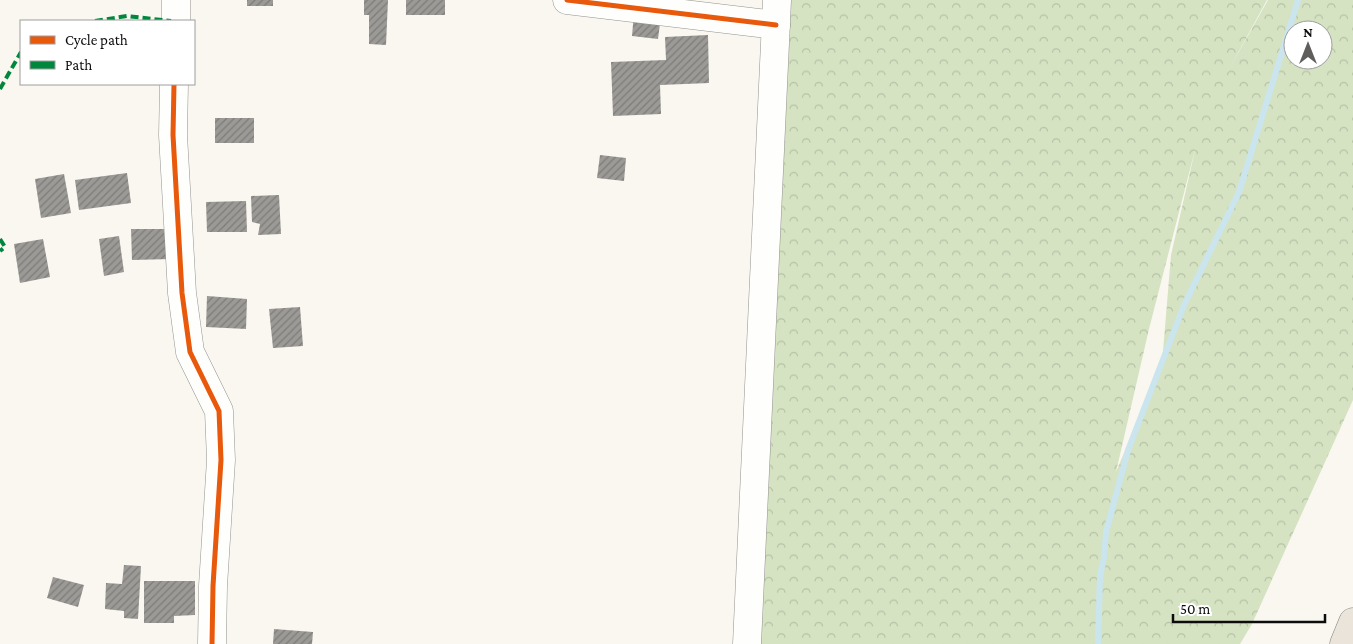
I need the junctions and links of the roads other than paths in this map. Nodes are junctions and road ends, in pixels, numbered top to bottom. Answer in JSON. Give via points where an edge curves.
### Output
{"nodes":[{"id":1,"x":176,"y":0,"type":"edge"},
{"id":2,"x":567,"y":0,"type":"edge"},
{"id":3,"x":777,"y":13,"type":"edge"},
{"id":4,"x":176,"y":20,"type":"edge"},
{"id":5,"x":174,"y":85,"type":"edge"},
{"id":6,"x":1353,"y":622,"type":"edge"},
{"id":7,"x":212,"y":644,"type":"edge"},
{"id":8,"x":747,"y":644,"type":"edge"},
{"id":9,"x":1344,"y":644,"type":"edge"}],
"edges":[{"from":1,"to":4,"type":"street"},
{"from":2,"to":3,"type":"street"},
{"from":3,"to":8,"type":"street"},
{"from":5,"to":7,"type":"street","via":[[173,135],[182,293],[190,352],[218,411],[221,460]]},
{"from":6,"to":9,"type":"main road"}]}
